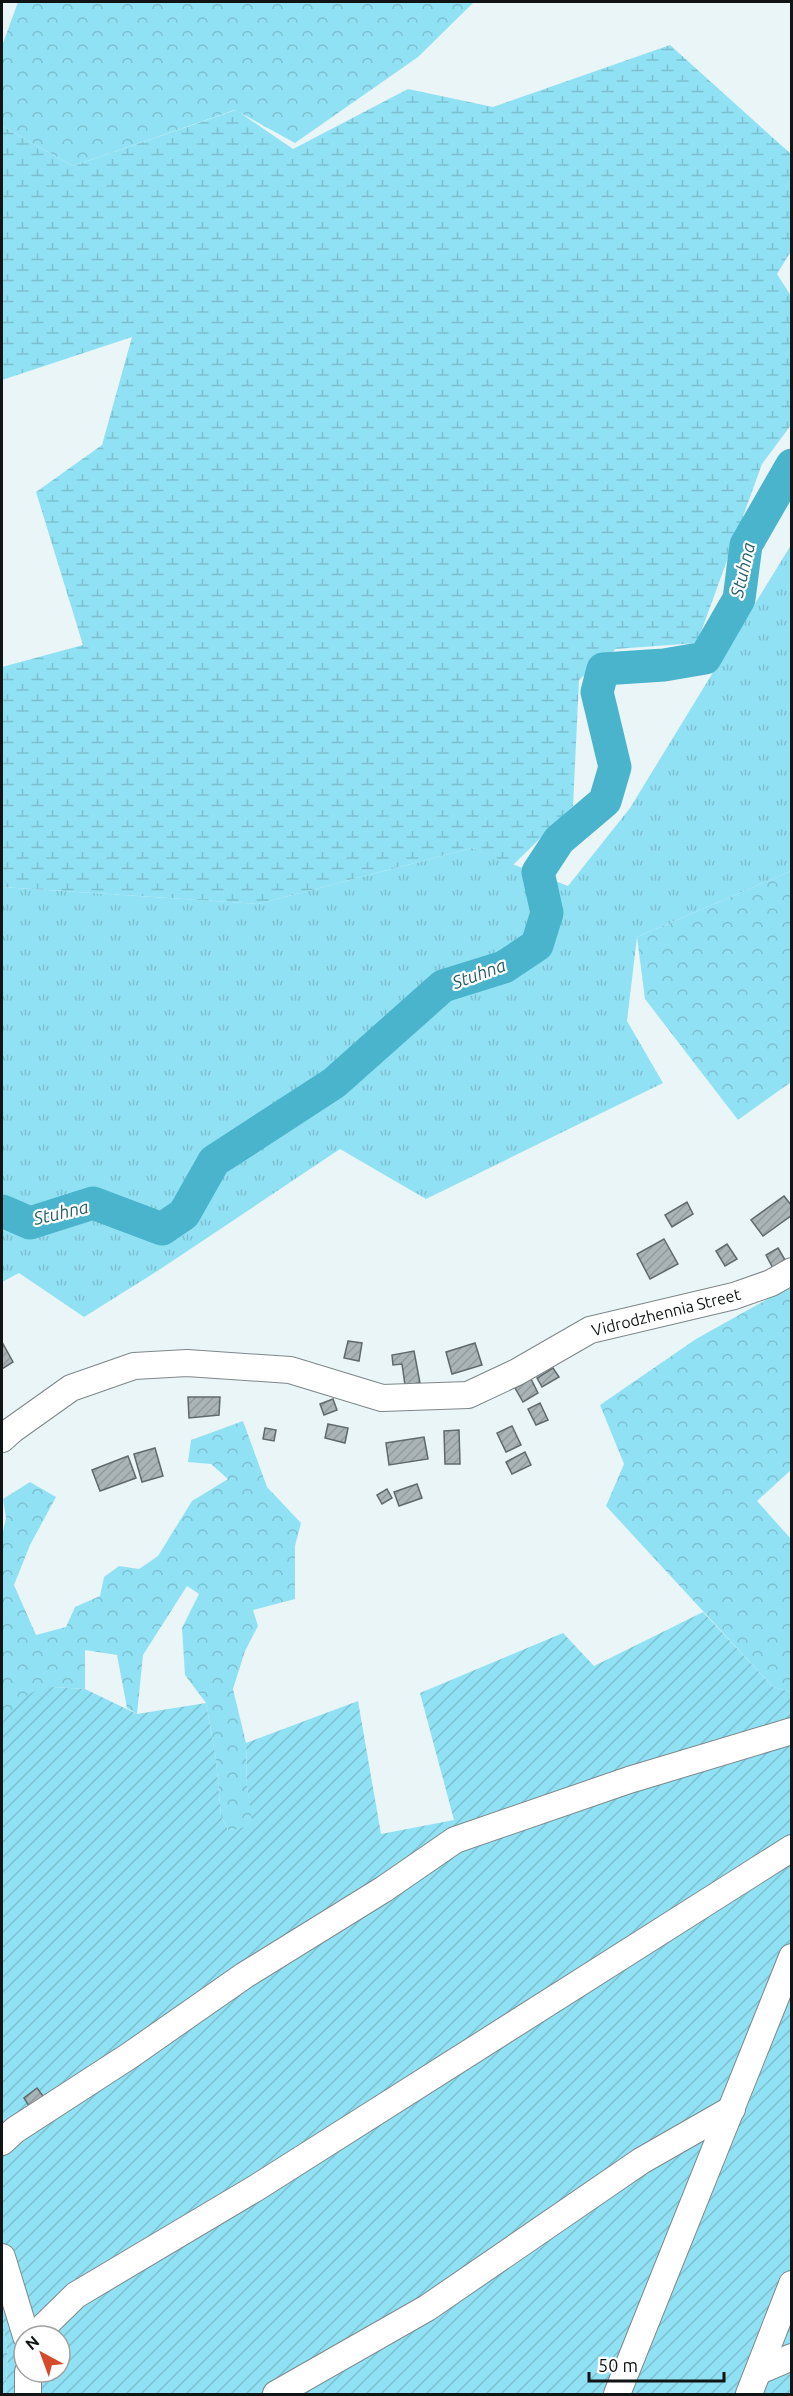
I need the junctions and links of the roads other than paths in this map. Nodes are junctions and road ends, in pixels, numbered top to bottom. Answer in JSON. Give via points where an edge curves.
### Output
{"nodes":[{"id":1,"x":792,"y":1271,"type":"edge"},
{"id":2,"x":2,"y":1439,"type":"edge"},
{"id":3,"x":792,"y":1731,"type":"edge"},
{"id":4,"x":792,"y":1848,"type":"edge"},
{"id":5,"x":792,"y":1957,"type":"edge"},
{"id":6,"x":732,"y":2109,"type":"junction"},
{"id":7,"x":2,"y":2142,"type":"edge"},
{"id":8,"x":2,"y":2257,"type":"edge"},
{"id":9,"x":792,"y":2284,"type":"edge"},
{"id":10,"x":22,"y":2324,"type":"edge"},
{"id":11,"x":46,"y":2324,"type":"edge"},
{"id":12,"x":792,"y":2357,"type":"edge"},
{"id":13,"x":759,"y":2371,"type":"junction"},
{"id":14,"x":276,"y":2394,"type":"edge"},
{"id":15,"x":617,"y":2394,"type":"edge"},
{"id":16,"x":749,"y":2394,"type":"edge"}],
"edges":[{"from":1,"to":2,"type":"street","name":"Vidrodzhennia Street","via":[[734,1296],[590,1330],[468,1395],[382,1398],[290,1370],[187,1363],[134,1366],[70,1388]]},
{"from":3,"to":7,"type":"street","via":[[629,1780],[455,1840],[245,1975]]},
{"from":4,"to":11,"type":"street","via":[[256,2188],[76,2295]]},
{"from":5,"to":6,"type":"street"},
{"from":6,"to":14,"type":"street","via":[[641,2161],[427,2308]]},
{"from":6,"to":15,"type":"street"},
{"from":8,"to":10,"type":"street"},
{"from":9,"to":13,"type":"street"},
{"from":12,"to":13,"type":"street"},
{"from":13,"to":16,"type":"street"}]}
